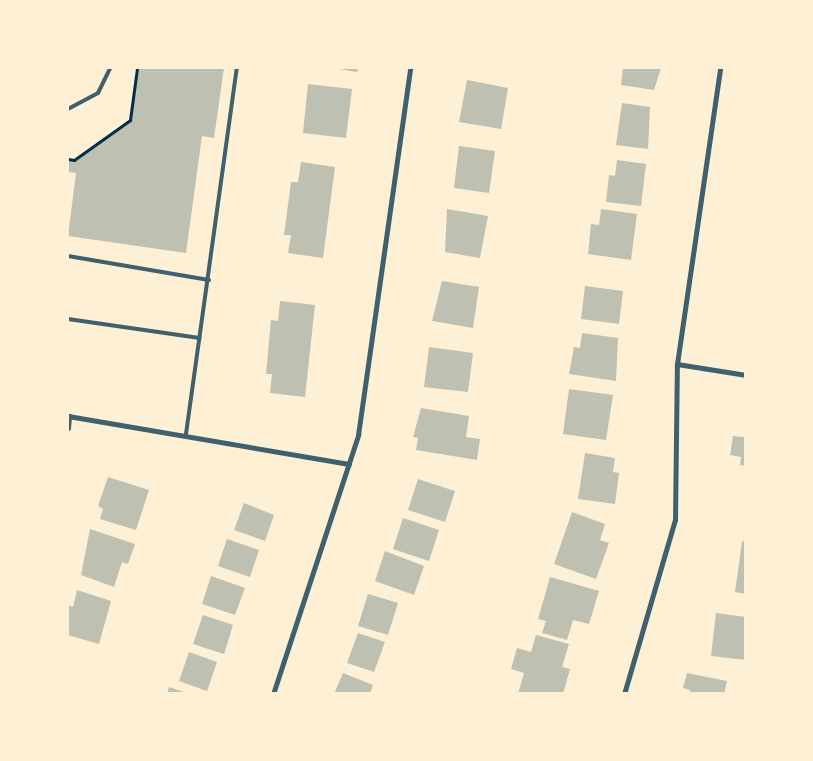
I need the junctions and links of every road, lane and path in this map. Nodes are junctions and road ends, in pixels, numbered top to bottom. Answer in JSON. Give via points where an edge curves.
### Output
{"nodes":[{"id":1,"x":110,"y":68,"type":"edge"},
{"id":2,"x":137,"y":68,"type":"edge"},
{"id":3,"x":238,"y":68,"type":"edge"},
{"id":4,"x":410,"y":68,"type":"edge"},
{"id":5,"x":720,"y":68,"type":"edge"},
{"id":6,"x":68,"y":109,"type":"edge"},
{"id":7,"x":68,"y":159,"type":"edge"},
{"id":8,"x":68,"y":256,"type":"edge"},
{"id":9,"x":209,"y":280,"type":"junction"},
{"id":10,"x":68,"y":318,"type":"edge"},
{"id":11,"x":200,"y":338,"type":"junction"},
{"id":12,"x":677,"y":364,"type":"junction"},
{"id":13,"x":746,"y":375,"type":"edge"},
{"id":14,"x":68,"y":416,"type":"edge"},
{"id":15,"x":68,"y":428,"type":"edge"},
{"id":16,"x":186,"y":434,"type":"junction"},
{"id":17,"x":348,"y":464,"type":"junction"},
{"id":18,"x":273,"y":694,"type":"edge"},
{"id":19,"x":624,"y":694,"type":"edge"}],
"edges":[{"from":1,"to":6,"type":"lane","via":[[98,93]]},
{"from":2,"to":7,"type":"path","via":[[130,120],[74,160]]},
{"from":3,"to":9,"type":"lane"},
{"from":4,"to":17,"type":"street","via":[[358,435]]},
{"from":5,"to":12,"type":"street"},
{"from":8,"to":9,"type":"lane"},
{"from":9,"to":11,"type":"lane"},
{"from":10,"to":11,"type":"lane"},
{"from":11,"to":16,"type":"lane"},
{"from":12,"to":13,"type":"street"},
{"from":12,"to":19,"type":"street","via":[[673,532]]},
{"from":14,"to":15,"type":"street"},
{"from":14,"to":16,"type":"street"},
{"from":16,"to":17,"type":"street"},
{"from":17,"to":18,"type":"street"}]}
